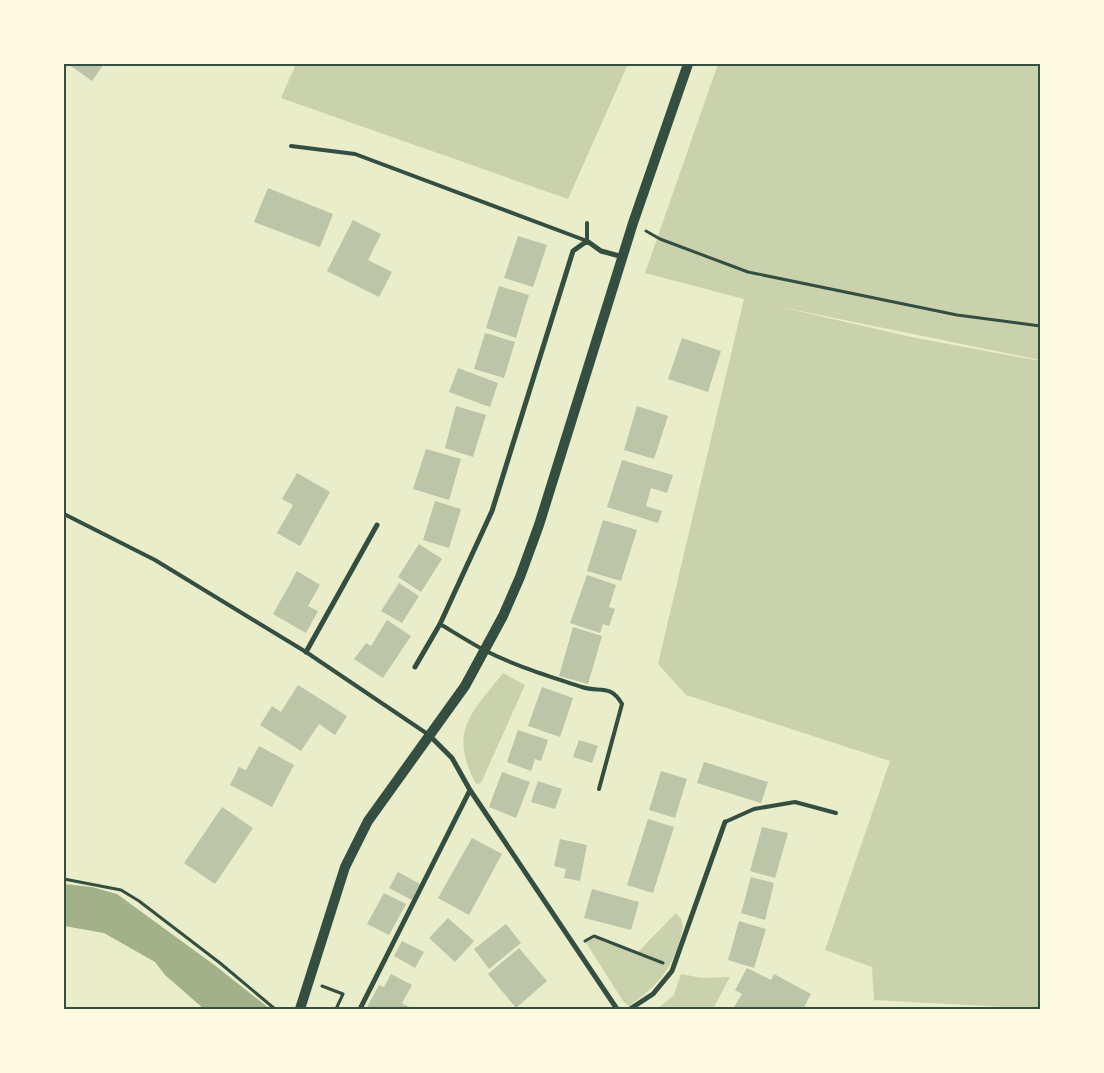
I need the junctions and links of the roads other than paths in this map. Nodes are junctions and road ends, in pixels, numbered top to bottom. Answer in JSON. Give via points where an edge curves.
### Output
{"nodes":[{"id":1,"x":688,"y":64,"type":"edge"},
{"id":2,"x":291,"y":146,"type":"dead end"},
{"id":3,"x":587,"y":223,"type":"dead end"},
{"id":4,"x":587,"y":241,"type":"junction"},
{"id":5,"x":623,"y":257,"type":"junction"},
{"id":6,"x":64,"y":514,"type":"edge"},
{"id":7,"x":377,"y":525,"type":"dead end"},
{"id":8,"x":440,"y":624,"type":"junction"},
{"id":9,"x":485,"y":650,"type":"junction"},
{"id":10,"x":306,"y":652,"type":"junction"},
{"id":11,"x":415,"y":667,"type":"dead end"},
{"id":12,"x":430,"y":736,"type":"junction"},
{"id":13,"x":599,"y":789,"type":"dead end"},
{"id":14,"x":470,"y":790,"type":"junction"},
{"id":15,"x":836,"y":812,"type":"dead end"},
{"id":16,"x":725,"y":822,"type":"joint"},
{"id":17,"x":300,"y":1009,"type":"edge"},
{"id":18,"x":360,"y":1009,"type":"edge"},
{"id":19,"x":617,"y":1009,"type":"edge"},
{"id":20,"x":630,"y":1009,"type":"edge"}],
"edges":[{"from":1,"to":5,"type":"main road"},
{"from":2,"to":4,"type":"lane","via":[[355,154]]},
{"from":3,"to":4,"type":"lane"},
{"from":4,"to":5,"type":"street","via":[[601,251]]},
{"from":4,"to":8,"type":"street","via":[[573,251],[492,511]]},
{"from":5,"to":9,"type":"main road","via":[[539,525],[520,577]]},
{"from":6,"to":10,"type":"lane","via":[[155,560]]},
{"from":7,"to":10,"type":"street"},
{"from":8,"to":9,"type":"lane"},
{"from":8,"to":11,"type":"street"},
{"from":9,"to":12,"type":"main road","via":[[465,686]]},
{"from":9,"to":13,"type":"lane","via":[[532,671],[586,689],[603,689],[618,696],[622,704]]},
{"from":10,"to":12,"type":"lane"},
{"from":12,"to":14,"type":"street","via":[[452,758]]},
{"from":12,"to":17,"type":"main road","via":[[368,821],[345,867]]},
{"from":14,"to":18,"type":"street"},
{"from":14,"to":19,"type":"street"},
{"from":15,"to":16,"type":"lane","via":[[794,802],[754,809]]},
{"from":16,"to":20,"type":"street","via":[[673,966],[653,994]]}]}
